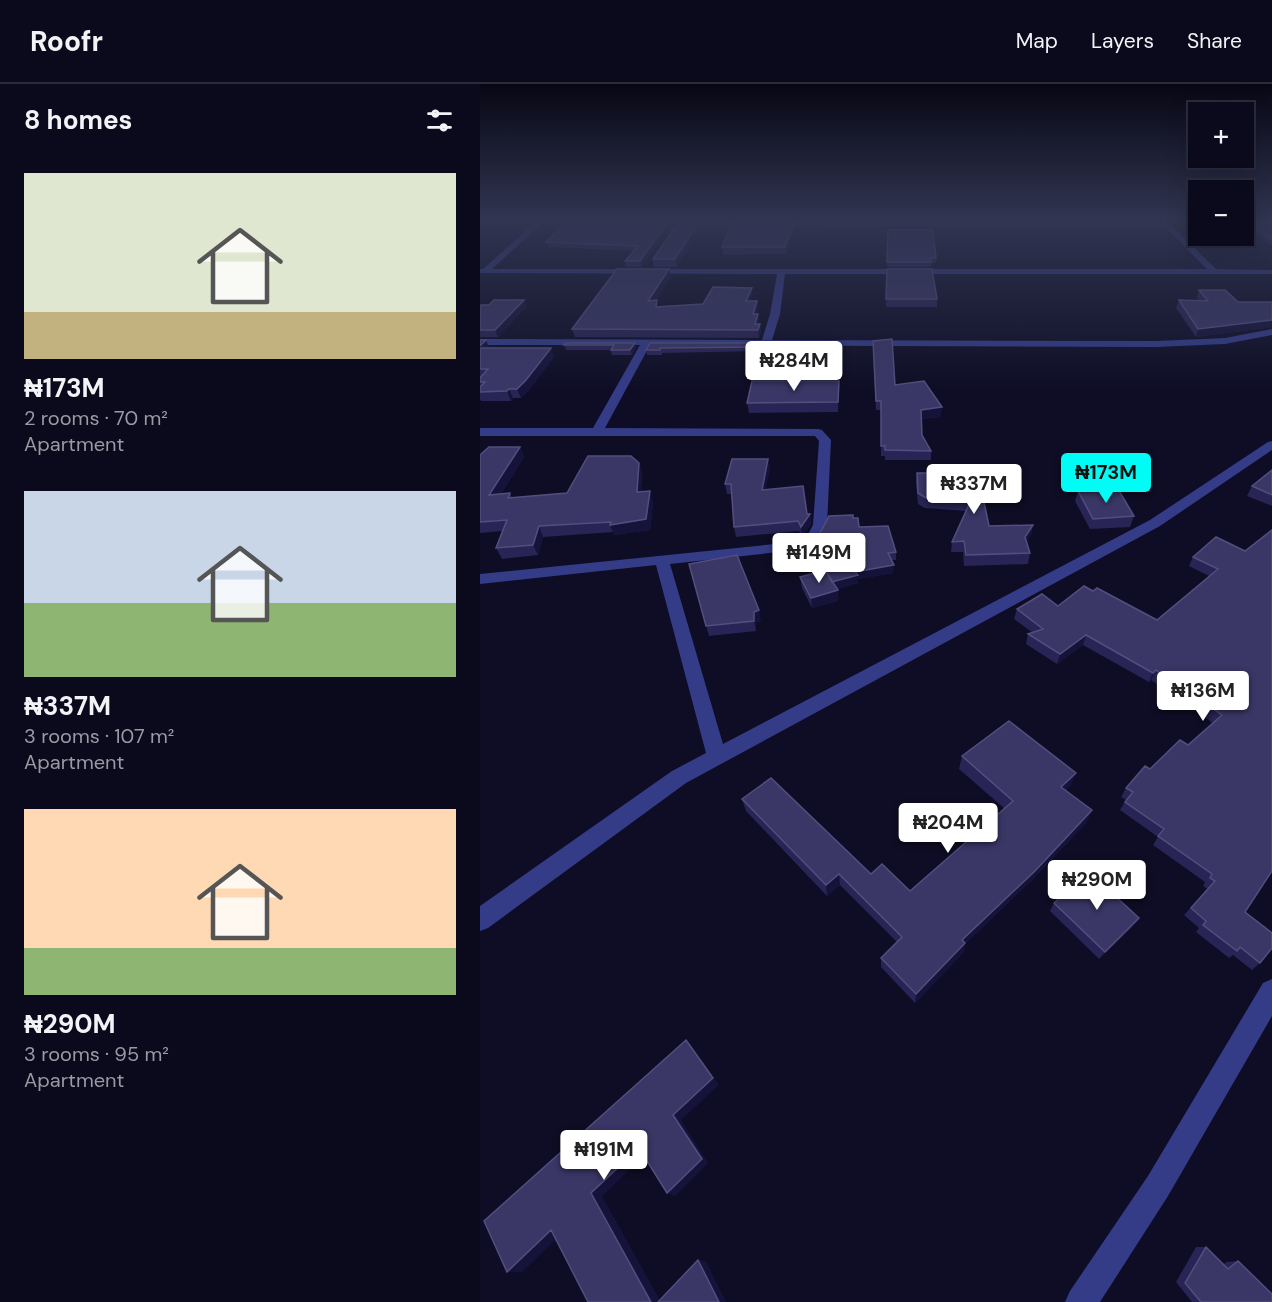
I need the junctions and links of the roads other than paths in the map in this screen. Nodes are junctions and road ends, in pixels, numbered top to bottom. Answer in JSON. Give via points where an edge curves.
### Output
{"nodes":[{"id":1,"x":780,"y":277,"type":"edge"},
{"id":2,"x":1272,"y":332,"type":"edge"},
{"id":3,"x":480,"y":342,"type":"edge"},
{"id":4,"x":647,"y":342,"type":"junction"},
{"id":5,"x":766,"y":342,"type":"junction"},
{"id":6,"x":480,"y":432,"type":"edge"},
{"id":7,"x":597,"y":432,"type":"junction"},
{"id":8,"x":1272,"y":445,"type":"edge"},
{"id":9,"x":663,"y":561,"type":"junction"},
{"id":10,"x":480,"y":579,"type":"edge"},
{"id":11,"x":717,"y":757,"type":"junction"},
{"id":12,"x":480,"y":920,"type":"edge"},
{"id":13,"x":1272,"y":992,"type":"edge"},
{"id":14,"x":1081,"y":1302,"type":"edge"}],
"edges":[{"from":1,"to":5,"type":"street"},
{"from":2,"to":5,"type":"street","via":[[1225,341],[1156,344]]},
{"from":3,"to":4,"type":"street"},
{"from":4,"to":5,"type":"street"},
{"from":4,"to":7,"type":"street"},
{"from":6,"to":7,"type":"street"},
{"from":7,"to":9,"type":"street","via":[[797,432],[818,433],[825,440],[820,525],[812,541]]},
{"from":8,"to":11,"type":"street","via":[[1155,523]]},
{"from":9,"to":10,"type":"street"},
{"from":9,"to":11,"type":"street"},
{"from":11,"to":12,"type":"street","via":[[679,777]]},
{"from":13,"to":14,"type":"street","via":[[1158,1186]]}]}
